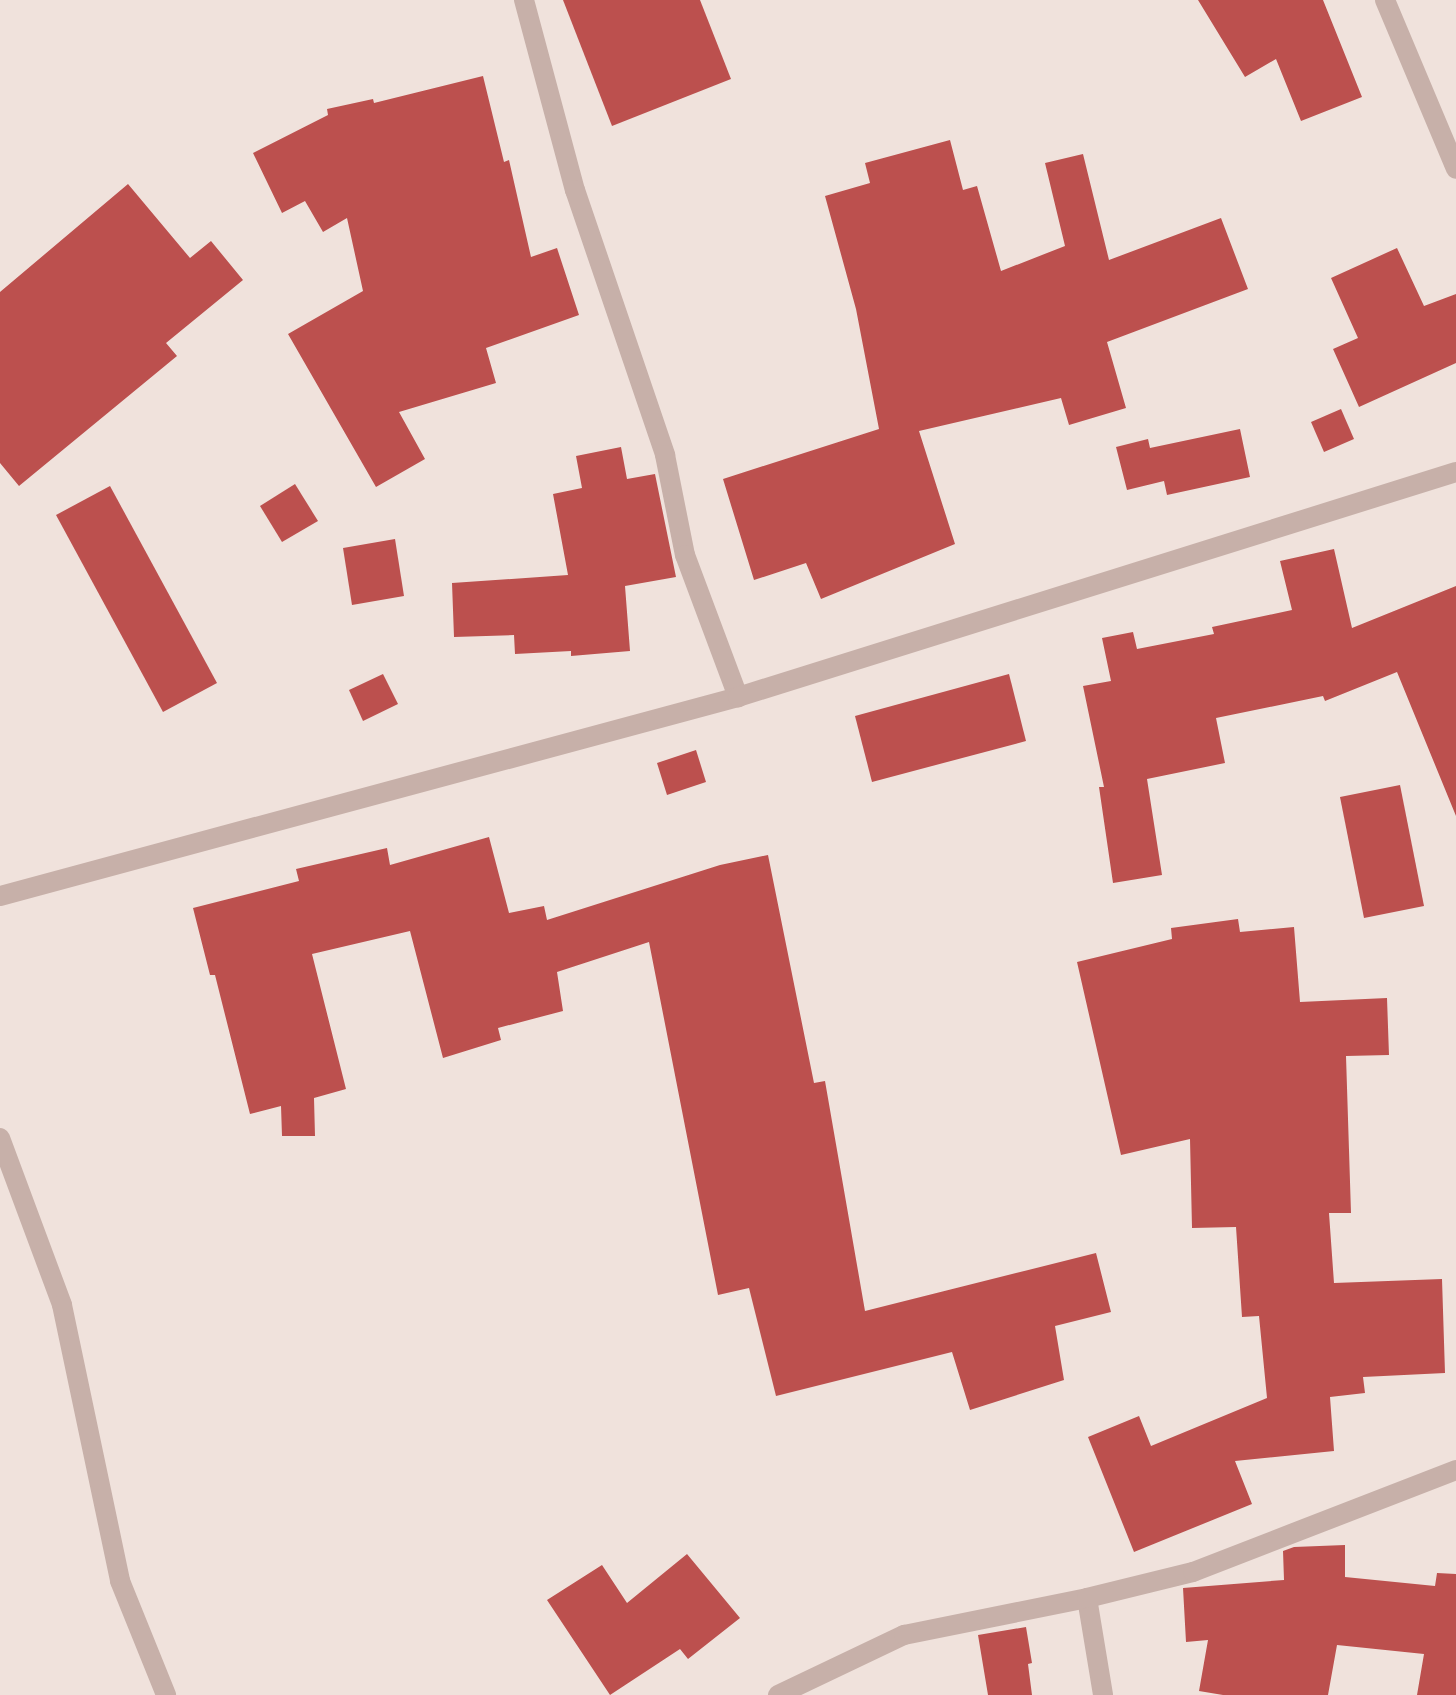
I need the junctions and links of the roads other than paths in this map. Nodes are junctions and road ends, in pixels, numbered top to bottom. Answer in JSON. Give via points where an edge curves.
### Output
{"nodes":[{"id":1,"x":524,"y":0,"type":"edge"},
{"id":2,"x":1385,"y":0,"type":"edge"},
{"id":3,"x":1456,"y":169,"type":"edge"},
{"id":4,"x":1456,"y":472,"type":"edge"},
{"id":5,"x":738,"y":697,"type":"junction"},
{"id":6,"x":0,"y":896,"type":"edge"},
{"id":7,"x":0,"y":1138,"type":"edge"},
{"id":8,"x":1456,"y":1470,"type":"edge"},
{"id":9,"x":1087,"y":1598,"type":"junction"},
{"id":10,"x":166,"y":1695,"type":"edge"},
{"id":11,"x":778,"y":1695,"type":"edge"},
{"id":12,"x":1103,"y":1695,"type":"edge"}],
"edges":[{"from":1,"to":5,"type":"street","via":[[575,190],[665,455],[685,555]]},
{"from":2,"to":3,"type":"street"},
{"from":4,"to":5,"type":"street"},
{"from":5,"to":6,"type":"street"},
{"from":7,"to":10,"type":"street","via":[[62,1305],[120,1581]]},
{"from":8,"to":9,"type":"street","via":[[1193,1572]]},
{"from":9,"to":11,"type":"street","via":[[904,1635]]},
{"from":9,"to":12,"type":"street"}]}
